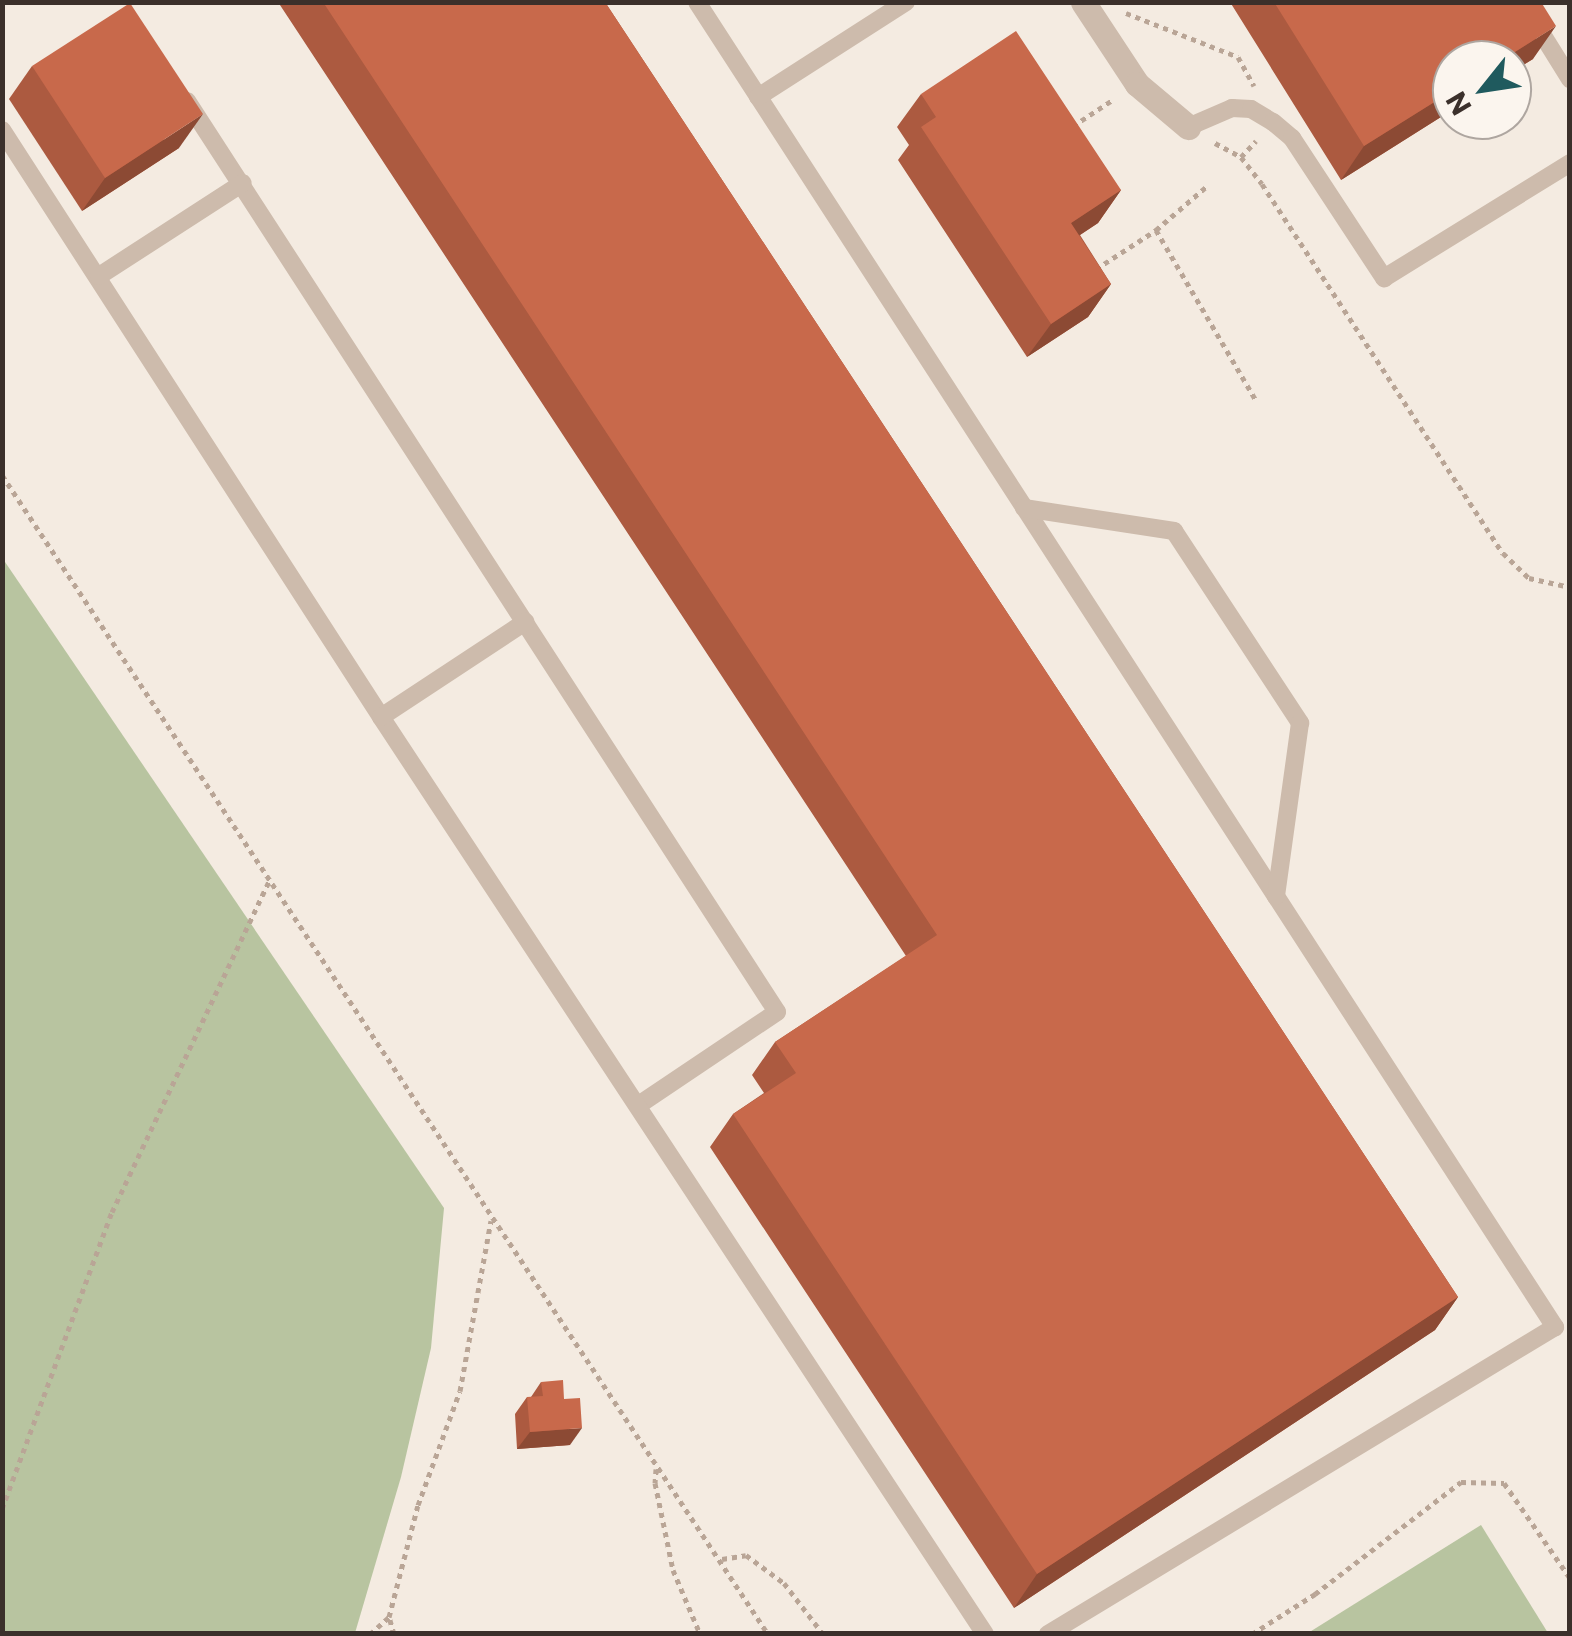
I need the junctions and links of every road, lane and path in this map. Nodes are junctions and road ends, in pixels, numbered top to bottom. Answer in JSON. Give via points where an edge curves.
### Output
{"nodes":[{"id":1,"x":697,"y":2,"type":"edge"},
{"id":2,"x":906,"y":2,"type":"edge"},
{"id":3,"x":1083,"y":2,"type":"edge"},
{"id":4,"x":1522,"y":2,"type":"edge"},
{"id":5,"x":1120,"y":11,"type":"dead end"},
{"id":6,"x":1570,"y":80,"type":"edge"},
{"id":7,"x":1137,"y":84,"type":"junction"},
{"id":8,"x":176,"y":85,"type":"edge"},
{"id":9,"x":758,"y":97,"type":"junction"},
{"id":10,"x":1273,"y":122,"type":"junction"},
{"id":11,"x":1188,"y":127,"type":"junction"},
{"id":12,"x":2,"y":130,"type":"edge"},
{"id":13,"x":1060,"y":134,"type":"edge"},
{"id":14,"x":1241,"y":157,"type":"junction"},
{"id":15,"x":1570,"y":164,"type":"edge"},
{"id":16,"x":243,"y":183,"type":"junction"},
{"id":17,"x":1206,"y":187,"type":"dead end"},
{"id":18,"x":1156,"y":230,"type":"junction"},
{"id":19,"x":98,"y":276,"type":"junction"},
{"id":20,"x":1083,"y":277,"type":"edge"},
{"id":21,"x":1256,"y":398,"type":"dead end"},
{"id":22,"x":2,"y":474,"type":"edge"},
{"id":23,"x":1024,"y":508,"type":"junction"},
{"id":24,"x":1570,"y":587,"type":"edge"},
{"id":25,"x":525,"y":622,"type":"junction"},
{"id":26,"x":381,"y":717,"type":"junction"},
{"id":27,"x":270,"y":879,"type":"junction"},
{"id":28,"x":1276,"y":896,"type":"junction"},
{"id":29,"x":640,"y":1104,"type":"junction"},
{"id":30,"x":492,"y":1218,"type":"junction"},
{"id":31,"x":656,"y":1466,"type":"junction"},
{"id":32,"x":2,"y":1509,"type":"edge"},
{"id":33,"x":722,"y":1559,"type":"junction"},
{"id":34,"x":1570,"y":1578,"type":"edge"},
{"id":35,"x":390,"y":1617,"type":"junction"},
{"id":36,"x":370,"y":1634,"type":"edge"},
{"id":37,"x":394,"y":1634,"type":"edge"},
{"id":38,"x":700,"y":1634,"type":"edge"},
{"id":39,"x":768,"y":1634,"type":"edge"},
{"id":40,"x":824,"y":1634,"type":"edge"},
{"id":41,"x":985,"y":1634,"type":"edge"},
{"id":42,"x":1048,"y":1634,"type":"edge"},
{"id":43,"x":1252,"y":1634,"type":"edge"}],
"edges":[{"from":1,"to":9,"type":"lane"},
{"from":2,"to":9,"type":"lane"},
{"from":3,"to":7,"type":"street"},
{"from":4,"to":6,"type":"lane"},
{"from":5,"to":10,"type":"path","via":[[1238,57]]},
{"from":7,"to":11,"type":"street"},
{"from":7,"to":13,"type":"path"},
{"from":8,"to":16,"type":"lane"},
{"from":9,"to":23,"type":"lane"},
{"from":10,"to":11,"type":"lane","via":[[1251,109],[1232,108]]},
{"from":10,"to":14,"type":"path"},
{"from":10,"to":15,"type":"lane","via":[[1292,138],[1384,278]]},
{"from":11,"to":14,"type":"path"},
{"from":12,"to":19,"type":"lane"},
{"from":14,"to":24,"type":"path","via":[[1503,553],[1529,578]]},
{"from":16,"to":19,"type":"lane"},
{"from":16,"to":25,"type":"lane"},
{"from":17,"to":18,"type":"path"},
{"from":18,"to":20,"type":"path"},
{"from":18,"to":21,"type":"path"},
{"from":19,"to":26,"type":"lane"},
{"from":22,"to":27,"type":"path"},
{"from":23,"to":28,"type":"lane"},
{"from":23,"to":28,"type":"lane","via":[[1174,531],[1300,724]]},
{"from":25,"to":26,"type":"lane"},
{"from":25,"to":29,"type":"lane","via":[[777,1012]]},
{"from":26,"to":29,"type":"lane"},
{"from":27,"to":30,"type":"path"},
{"from":27,"to":32,"type":"path","via":[[112,1212]]},
{"from":28,"to":42,"type":"lane","via":[[1555,1327]]},
{"from":29,"to":41,"type":"lane"},
{"from":30,"to":31,"type":"path"},
{"from":30,"to":35,"type":"path","via":[[460,1391],[418,1505]]},
{"from":31,"to":33,"type":"path"},
{"from":31,"to":38,"type":"path","via":[[673,1570]]},
{"from":33,"to":39,"type":"path"},
{"from":33,"to":40,"type":"path","via":[[746,1555],[784,1583]]},
{"from":34,"to":43,"type":"path","via":[[1504,1483],[1461,1482]]},
{"from":35,"to":36,"type":"path"},
{"from":35,"to":37,"type":"path"}]}
